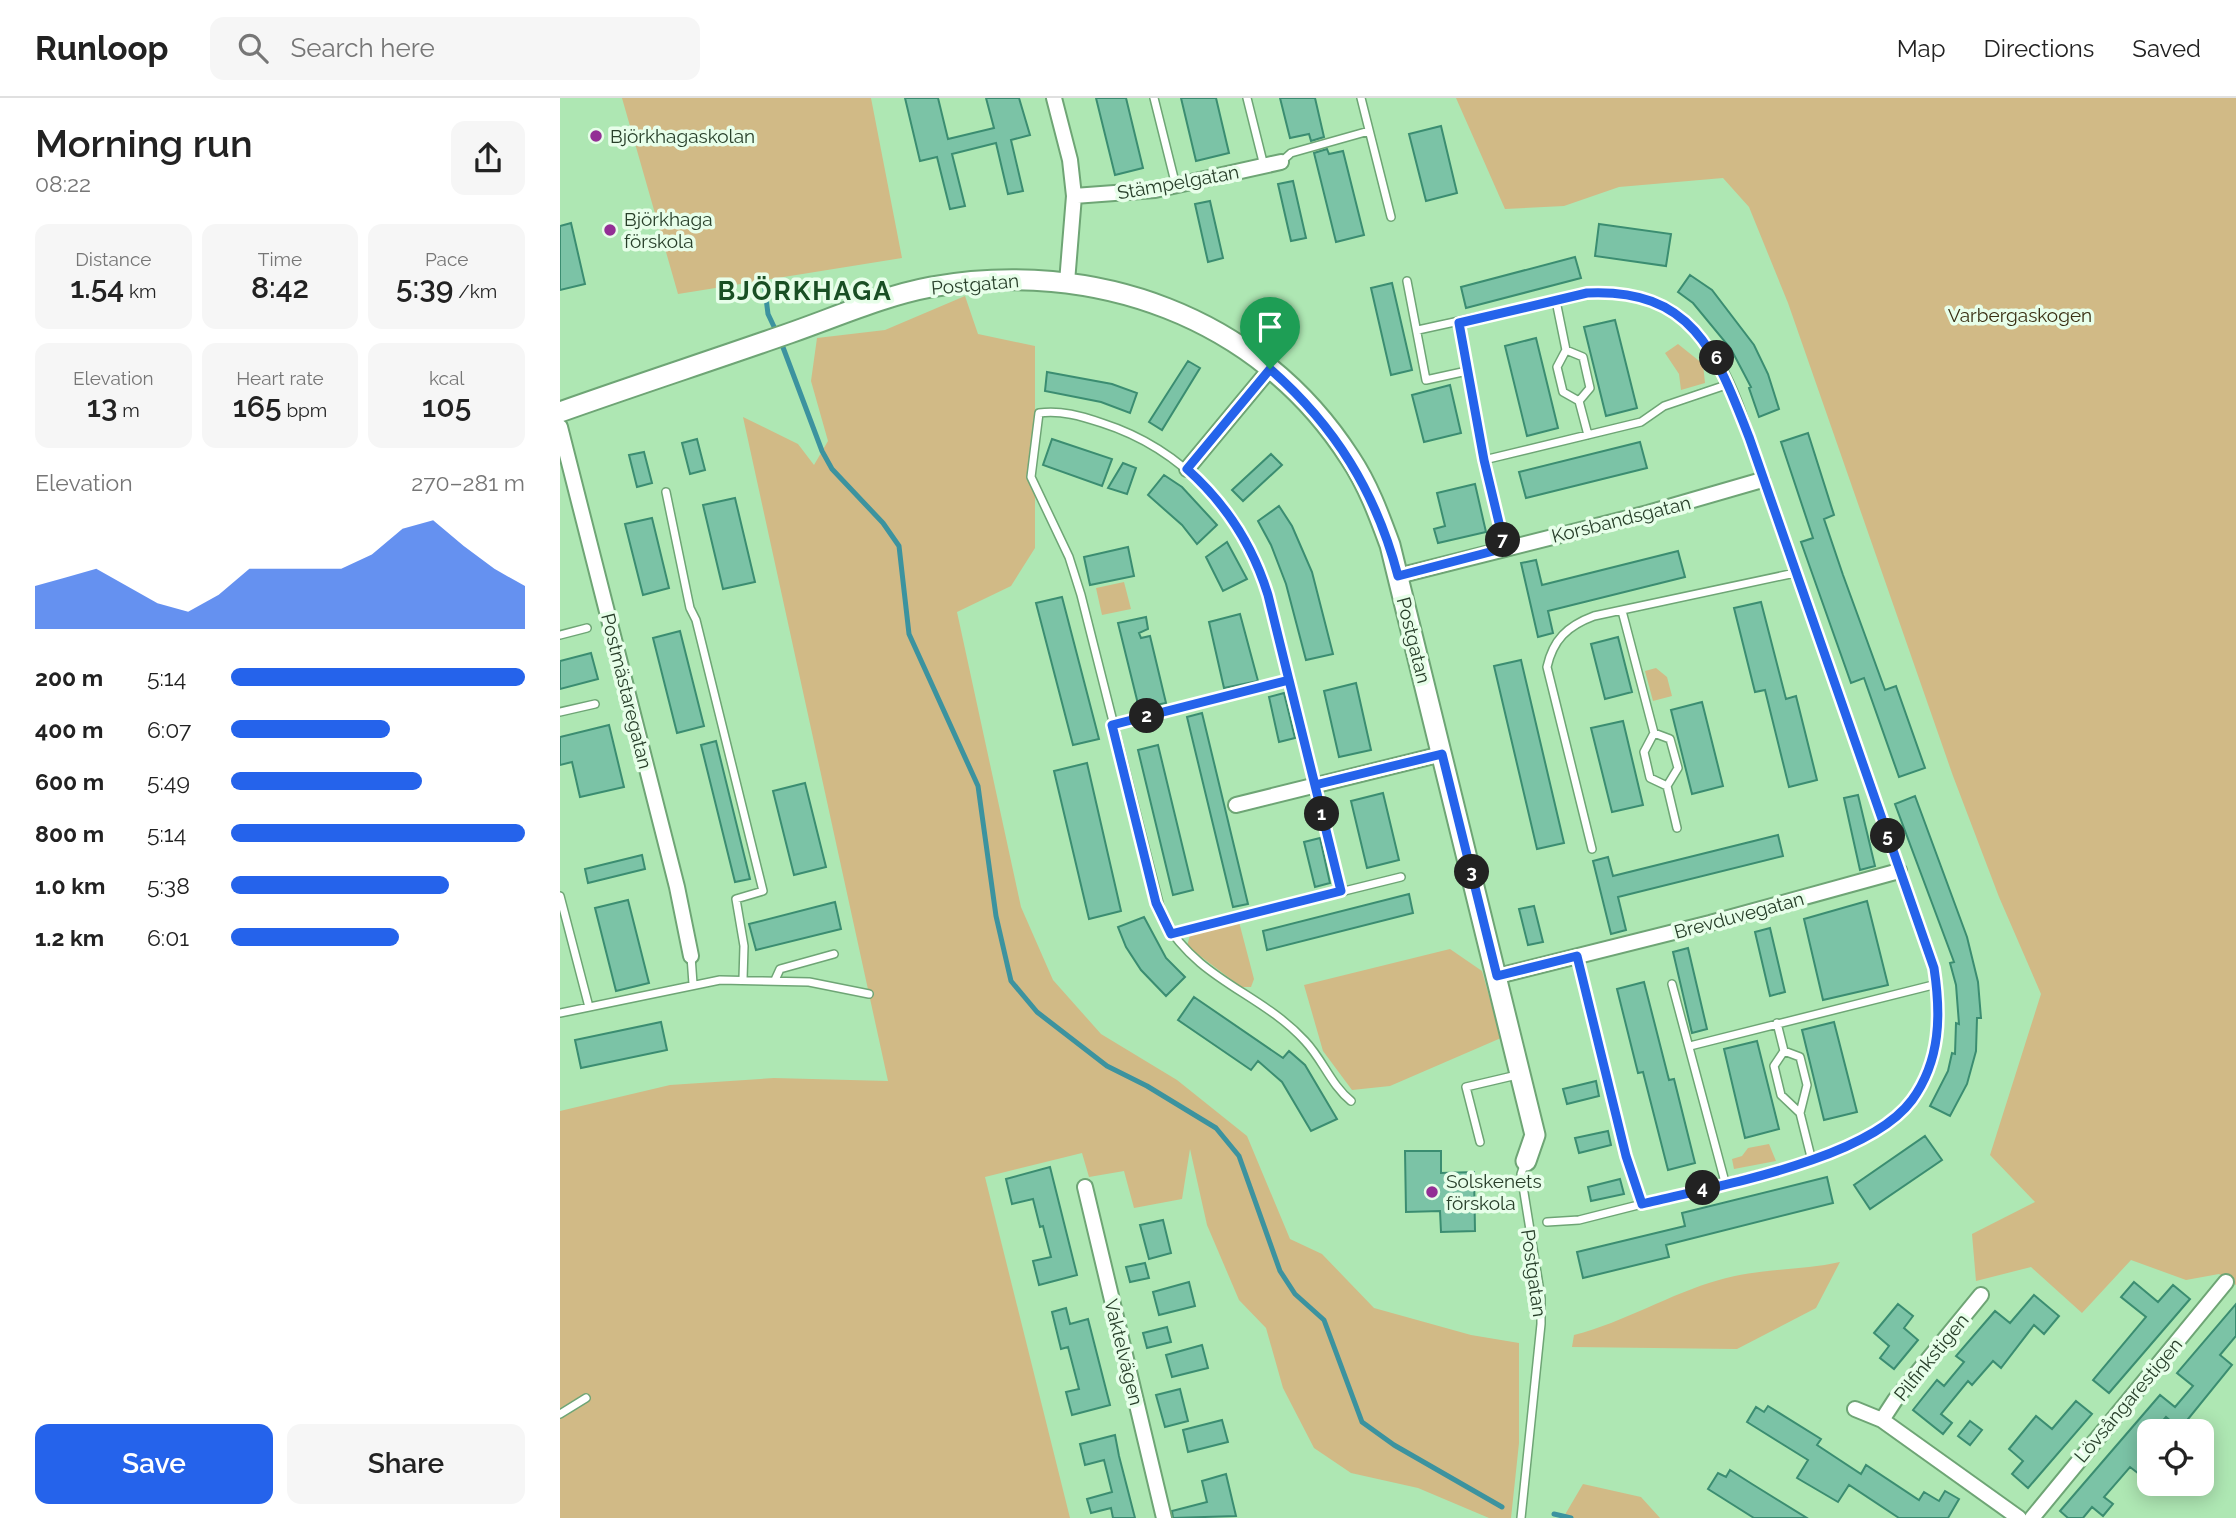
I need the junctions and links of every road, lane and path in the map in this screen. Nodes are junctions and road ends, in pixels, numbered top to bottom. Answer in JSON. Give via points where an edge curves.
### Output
{"nodes":[{"id":1,"x":1054,"y":98,"type":"edge"},
{"id":2,"x":1154,"y":98,"type":"edge"},
{"id":3,"x":1247,"y":98,"type":"edge"},
{"id":4,"x":1361,"y":98,"type":"edge"},
{"id":5,"x":1369,"y":131,"type":"junction"},
{"id":6,"x":1281,"y":162,"type":"joint"},
{"id":7,"x":1264,"y":166,"type":"junction"},
{"id":8,"x":1176,"y":186,"type":"junction"},
{"id":9,"x":1074,"y":197,"type":"junction"},
{"id":10,"x":1391,"y":217,"type":"dead end"},
{"id":11,"x":1407,"y":281,"type":"dead end"},
{"id":12,"x":1067,"y":282,"type":"junction"},
{"id":13,"x":1556,"y":301,"type":"junction"},
{"id":14,"x":1459,"y":323,"type":"junction"},
{"id":15,"x":1418,"y":330,"type":"junction"},
{"id":16,"x":1566,"y":350,"type":"junction"},
{"id":17,"x":1270,"y":369,"type":"junction"},
{"id":18,"x":1467,"y":371,"type":"junction"},
{"id":19,"x":1729,"y":384,"type":"junction"},
{"id":20,"x":1579,"y":401,"type":"junction"},
{"id":21,"x":560,"y":412,"type":"edge"},
{"id":22,"x":560,"y":427,"type":"edge"},
{"id":23,"x":1588,"y":435,"type":"junction"},
{"id":24,"x":1484,"y":460,"type":"junction"},
{"id":25,"x":1187,"y":469,"type":"junction"},
{"id":26,"x":1762,"y":480,"type":"junction"},
{"id":27,"x":666,"y":492,"type":"dead end"},
{"id":28,"x":1505,"y":548,"type":"junction"},
{"id":29,"x":1795,"y":573,"type":"junction"},
{"id":30,"x":1398,"y":576,"type":"junction"},
{"id":31,"x":1622,"y":611,"type":"junction"},
{"id":32,"x":587,"y":628,"type":"dead end"},
{"id":33,"x":560,"y":635,"type":"edge"},
{"id":34,"x":1289,"y":680,"type":"junction"},
{"id":35,"x":595,"y":704,"type":"dead end"},
{"id":36,"x":560,"y":712,"type":"edge"},
{"id":37,"x":1112,"y":725,"type":"junction"},
{"id":38,"x":1654,"y":733,"type":"junction"},
{"id":39,"x":1442,"y":754,"type":"junction"},
{"id":40,"x":1315,"y":785,"type":"junction"},
{"id":41,"x":1667,"y":786,"type":"junction"},
{"id":42,"x":1236,"y":805,"type":"dead end"},
{"id":43,"x":1677,"y":828,"type":"dead end"},
{"id":44,"x":1592,"y":849,"type":"dead end"},
{"id":45,"x":1899,"y":871,"type":"junction"},
{"id":46,"x":1401,"y":877,"type":"dead end"},
{"id":47,"x":1341,"y":891,"type":"junction"},
{"id":48,"x":560,"y":896,"type":"edge"},
{"id":49,"x":1171,"y":934,"type":"junction"},
{"id":50,"x":834,"y":954,"type":"dead end"},
{"id":51,"x":691,"y":956,"type":"joint"},
{"id":52,"x":1577,"y":956,"type":"junction"},
{"id":53,"x":1497,"y":976,"type":"junction"},
{"id":54,"x":743,"y":979,"type":"junction"},
{"id":55,"x":775,"y":980,"type":"junction"},
{"id":56,"x":693,"y":984,"type":"junction"},
{"id":57,"x":1672,"y":984,"type":"dead end"},
{"id":58,"x":1937,"y":984,"type":"junction"},
{"id":59,"x":869,"y":994,"type":"dead end"},
{"id":60,"x":589,"y":1007,"type":"junction"},
{"id":61,"x":560,"y":1013,"type":"edge"},
{"id":62,"x":1777,"y":1023,"type":"junction"},
{"id":63,"x":1690,"y":1046,"type":"junction"},
{"id":64,"x":1784,"y":1051,"type":"junction"},
{"id":65,"x":1521,"y":1074,"type":"junction"},
{"id":66,"x":1352,"y":1101,"type":"dead end"},
{"id":67,"x":1800,"y":1113,"type":"junction"},
{"id":68,"x":1480,"y":1142,"type":"dead end"},
{"id":69,"x":1526,"y":1161,"type":"joint"},
{"id":70,"x":1812,"y":1161,"type":"junction"},
{"id":71,"x":1726,"y":1182,"type":"junction"},
{"id":72,"x":1084,"y":1187,"type":"dead end"},
{"id":73,"x":1642,"y":1204,"type":"junction"},
{"id":74,"x":1547,"y":1222,"type":"dead end"},
{"id":75,"x":2226,"y":1282,"type":"dead end"},
{"id":76,"x":1981,"y":1295,"type":"dead end"},
{"id":77,"x":586,"y":1398,"type":"dead end"},
{"id":78,"x":1855,"y":1409,"type":"dead end"},
{"id":79,"x":560,"y":1414,"type":"edge"},
{"id":80,"x":1882,"y":1420,"type":"junction"},
{"id":81,"x":1164,"y":1518,"type":"edge"},
{"id":82,"x":1521,"y":1518,"type":"edge"},
{"id":83,"x":2019,"y":1518,"type":"edge"},
{"id":84,"x":2032,"y":1518,"type":"edge"}],
"edges":[{"from":1,"to":9,"type":"street"},
{"from":2,"to":8,"type":"lane"},
{"from":3,"to":7,"type":"lane"},
{"from":4,"to":5,"type":"lane"},
{"from":5,"to":6,"type":"lane","via":[[1290,153]]},
{"from":5,"to":10,"type":"lane"},
{"from":6,"to":7,"type":"street","name":"Stämpelgatan"},
{"from":7,"to":8,"type":"street","name":"Stämpelgatan"},
{"from":8,"to":9,"type":"street","name":"Stämpelgatan"},
{"from":9,"to":12,"type":"street"},
{"from":11,"to":15,"type":"lane"},
{"from":12,"to":17,"type":"street","name":"Postgatan","via":[[1151,301],[1223,336]]},
{"from":12,"to":21,"type":"street","name":"Postgatan","via":[[1005,279],[928,288]]},
{"from":13,"to":14,"type":"lane"},
{"from":13,"to":16,"type":"lane"},
{"from":13,"to":19,"type":"lane","via":[[1608,292],[1655,302],[1704,340]]},
{"from":14,"to":15,"type":"lane"},
{"from":14,"to":18,"type":"lane"},
{"from":15,"to":18,"type":"lane","via":[[1426,380]]},
{"from":16,"to":20,"type":"lane","via":[[1557,366],[1563,392]]},
{"from":16,"to":20,"type":"lane","via":[[1583,357],[1590,388]]},
{"from":17,"to":25,"type":"street"},
{"from":17,"to":30,"type":"street","name":"Postgatan","via":[[1308,405],[1350,458],[1378,514]]},
{"from":18,"to":24,"type":"lane"},
{"from":19,"to":23,"type":"lane","via":[[1664,406],[1641,422]]},
{"from":19,"to":26,"type":"lane"},
{"from":20,"to":23,"type":"lane"},
{"from":22,"to":51,"type":"street","name":"Postmästaregatan"},
{"from":23,"to":24,"type":"lane"},
{"from":24,"to":28,"type":"lane"},
{"from":25,"to":34,"type":"lane","via":[[1219,502],[1254,558]]},
{"from":25,"to":37,"type":"lane","via":[[1112,426],[1072,414],[1039,413],[1031,477],[1069,558]]},
{"from":26,"to":28,"type":"street","name":"Korsbandsgatan"},
{"from":26,"to":29,"type":"lane"},
{"from":27,"to":54,"type":"lane","via":[[690,608],[762,891],[736,899],[744,946]]},
{"from":28,"to":30,"type":"street","name":"Korsbandsgatan"},
{"from":29,"to":31,"type":"lane"},
{"from":29,"to":45,"type":"lane"},
{"from":30,"to":39,"type":"street","name":"Postgatan"},
{"from":31,"to":38,"type":"lane"},
{"from":31,"to":44,"type":"lane","via":[[1577,622],[1551,646],[1547,667]]},
{"from":32,"to":33,"type":"lane"},
{"from":34,"to":37,"type":"lane"},
{"from":34,"to":40,"type":"lane"},
{"from":35,"to":36,"type":"lane"},
{"from":37,"to":49,"type":"lane","via":[[1156,903]]},
{"from":38,"to":41,"type":"lane","via":[[1644,752],[1650,778]]},
{"from":38,"to":41,"type":"lane","via":[[1670,738],[1678,768]]},
{"from":39,"to":40,"type":"street"},
{"from":39,"to":53,"type":"street","name":"Postgatan"},
{"from":40,"to":42,"type":"street"},
{"from":40,"to":47,"type":"lane"},
{"from":41,"to":43,"type":"lane"},
{"from":45,"to":52,"type":"street","name":"Brevduvegatan"},
{"from":45,"to":58,"type":"lane","via":[[1923,930]]},
{"from":46,"to":47,"type":"lane"},
{"from":47,"to":49,"type":"lane"},
{"from":48,"to":60,"type":"lane"},
{"from":49,"to":66,"type":"lane","via":[[1200,966],[1306,1041],[1339,1091]]},
{"from":50,"to":55,"type":"lane","via":[[780,969]]},
{"from":51,"to":56,"type":"lane"},
{"from":52,"to":53,"type":"street","name":"Brevduvegatan"},
{"from":52,"to":73,"type":"lane"},
{"from":53,"to":65,"type":"street","name":"Postgatan"},
{"from":54,"to":55,"type":"lane"},
{"from":54,"to":56,"type":"lane"},
{"from":55,"to":59,"type":"lane"},
{"from":56,"to":60,"type":"lane"},
{"from":57,"to":63,"type":"lane"},
{"from":58,"to":62,"type":"lane"},
{"from":58,"to":70,"type":"lane","via":[[1936,1046],[1911,1102],[1883,1125]]},
{"from":60,"to":61,"type":"lane"},
{"from":62,"to":63,"type":"lane"},
{"from":62,"to":64,"type":"lane"},
{"from":63,"to":71,"type":"lane"},
{"from":64,"to":67,"type":"lane","via":[[1774,1066],[1781,1095]]},
{"from":64,"to":67,"type":"lane","via":[[1800,1057],[1807,1085]]},
{"from":65,"to":68,"type":"lane","via":[[1466,1087]]},
{"from":65,"to":69,"type":"street","name":"Postgatan","via":[[1535,1135]]},
{"from":67,"to":70,"type":"lane"},
{"from":69,"to":82,"type":"lane","name":"Postgatan","via":[[1521,1174],[1541,1324]]},
{"from":70,"to":71,"type":"lane"},
{"from":71,"to":73,"type":"lane"},
{"from":72,"to":81,"type":"street","name":"Vaktelvägen"},
{"from":73,"to":74,"type":"lane","via":[[1579,1220]]},
{"from":75,"to":84,"type":"street","name":"Lövsångarestigen"},
{"from":76,"to":80,"type":"street","name":"Pilfinkstigen"},
{"from":77,"to":79,"type":"lane"},
{"from":78,"to":80,"type":"street"},
{"from":80,"to":83,"type":"street"}]}
